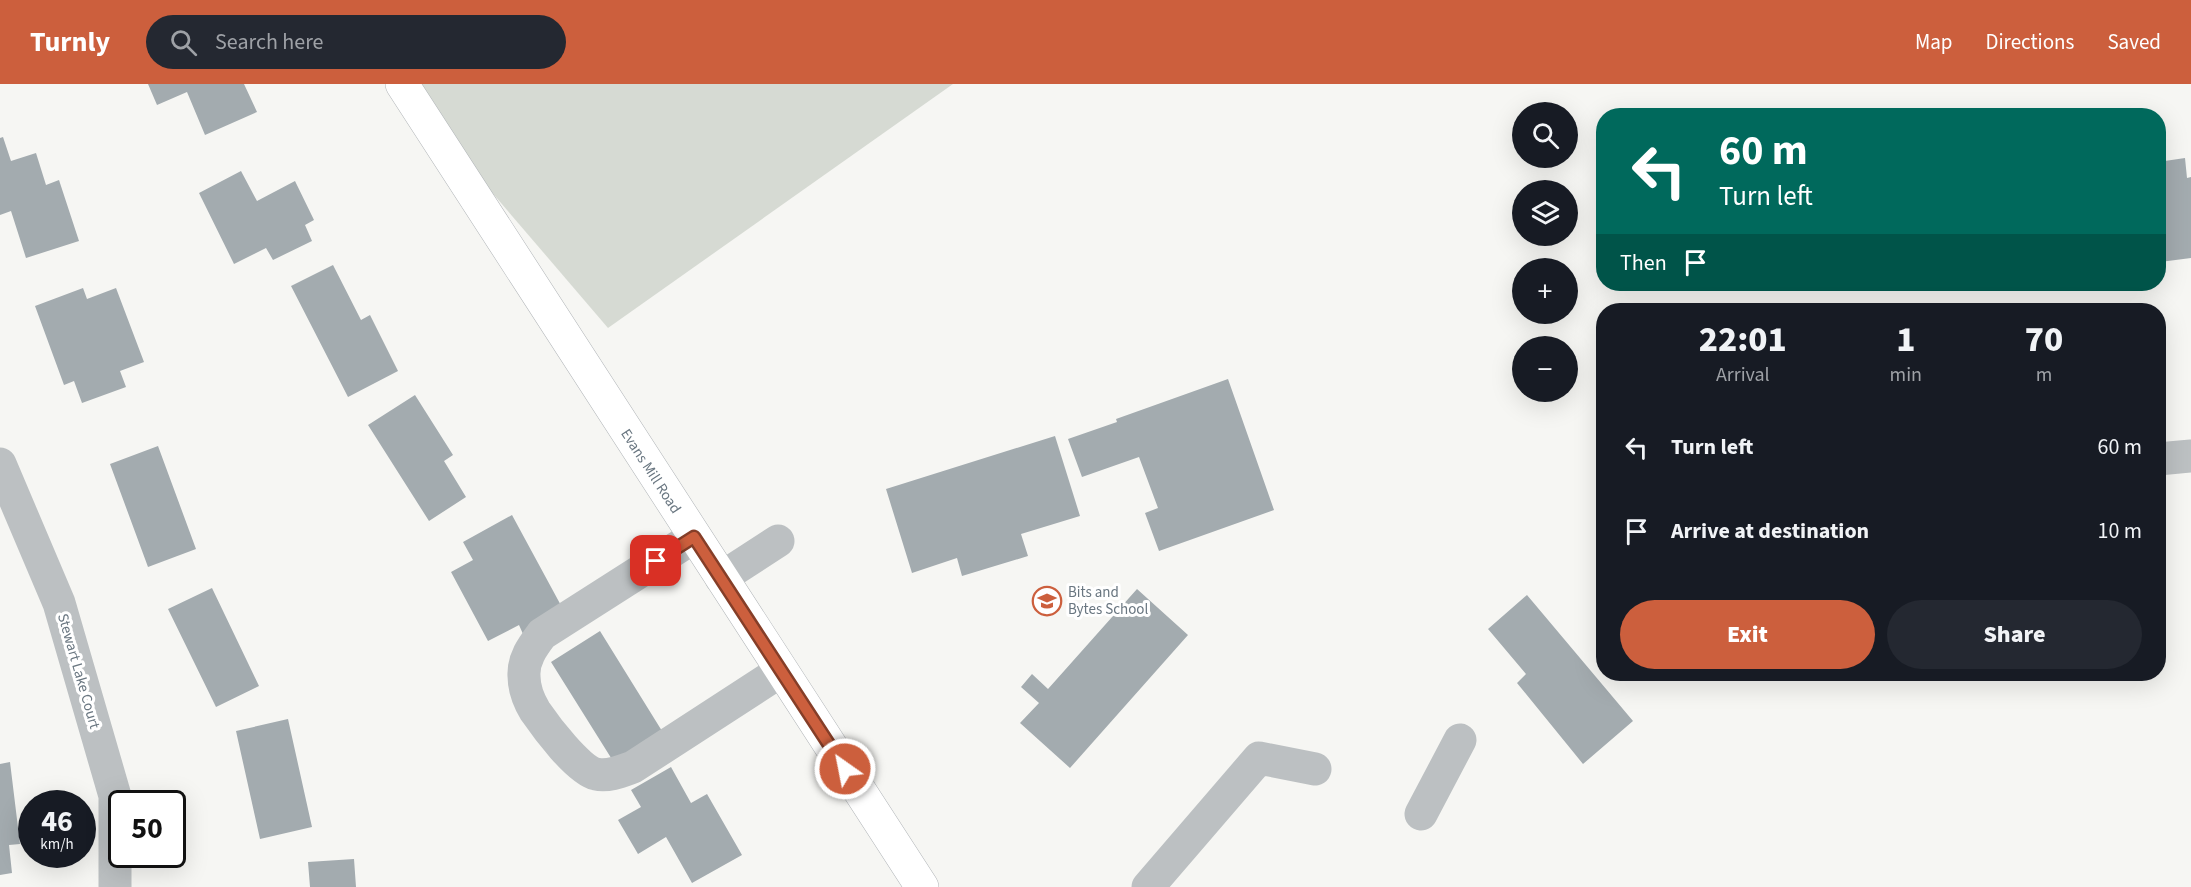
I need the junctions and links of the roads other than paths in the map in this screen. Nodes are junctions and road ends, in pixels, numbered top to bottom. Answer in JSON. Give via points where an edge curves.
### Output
{"nodes":[{"id":1,"x":402,"y":84,"type":"edge"},
{"id":2,"x":2191,"y":456,"type":"edge"},
{"id":3,"x":2166,"y":458,"type":"edge"},
{"id":4,"x":0,"y":464,"type":"edge"},
{"id":5,"x":694,"y":537,"type":"junction"},
{"id":6,"x":778,"y":541,"type":"dead end"},
{"id":7,"x":721,"y":578,"type":"junction"},
{"id":8,"x":781,"y":671,"type":"junction"},
{"id":9,"x":1460,"y":740,"type":"dead end"},
{"id":10,"x":1316,"y":769,"type":"dead end"},
{"id":11,"x":1420,"y":814,"type":"dead end"},
{"id":12,"x":115,"y":887,"type":"edge"},
{"id":13,"x":922,"y":887,"type":"edge"},
{"id":14,"x":1148,"y":887,"type":"edge"}],
"edges":[{"from":1,"to":5,"type":"main road","name":"Evans Mill Road"},
{"from":2,"to":3,"type":"street"},
{"from":4,"to":12,"type":"street","name":"Stewart Lake Court","via":[[59,603],[115,796]]},
{"from":5,"to":7,"type":"main road","name":"Evans Mill Road"},
{"from":5,"to":8,"type":"street","via":[[542,633],[529,653],[524,673],[535,711],[578,764],[596,774],[616,773],[633,767]]},
{"from":6,"to":7,"type":"street"},
{"from":7,"to":8,"type":"main road","name":"Evans Mill Road"},
{"from":8,"to":13,"type":"main road","name":"Evans Mill Road"},
{"from":9,"to":11,"type":"street"},
{"from":10,"to":14,"type":"street","via":[[1259,758]]}]}
